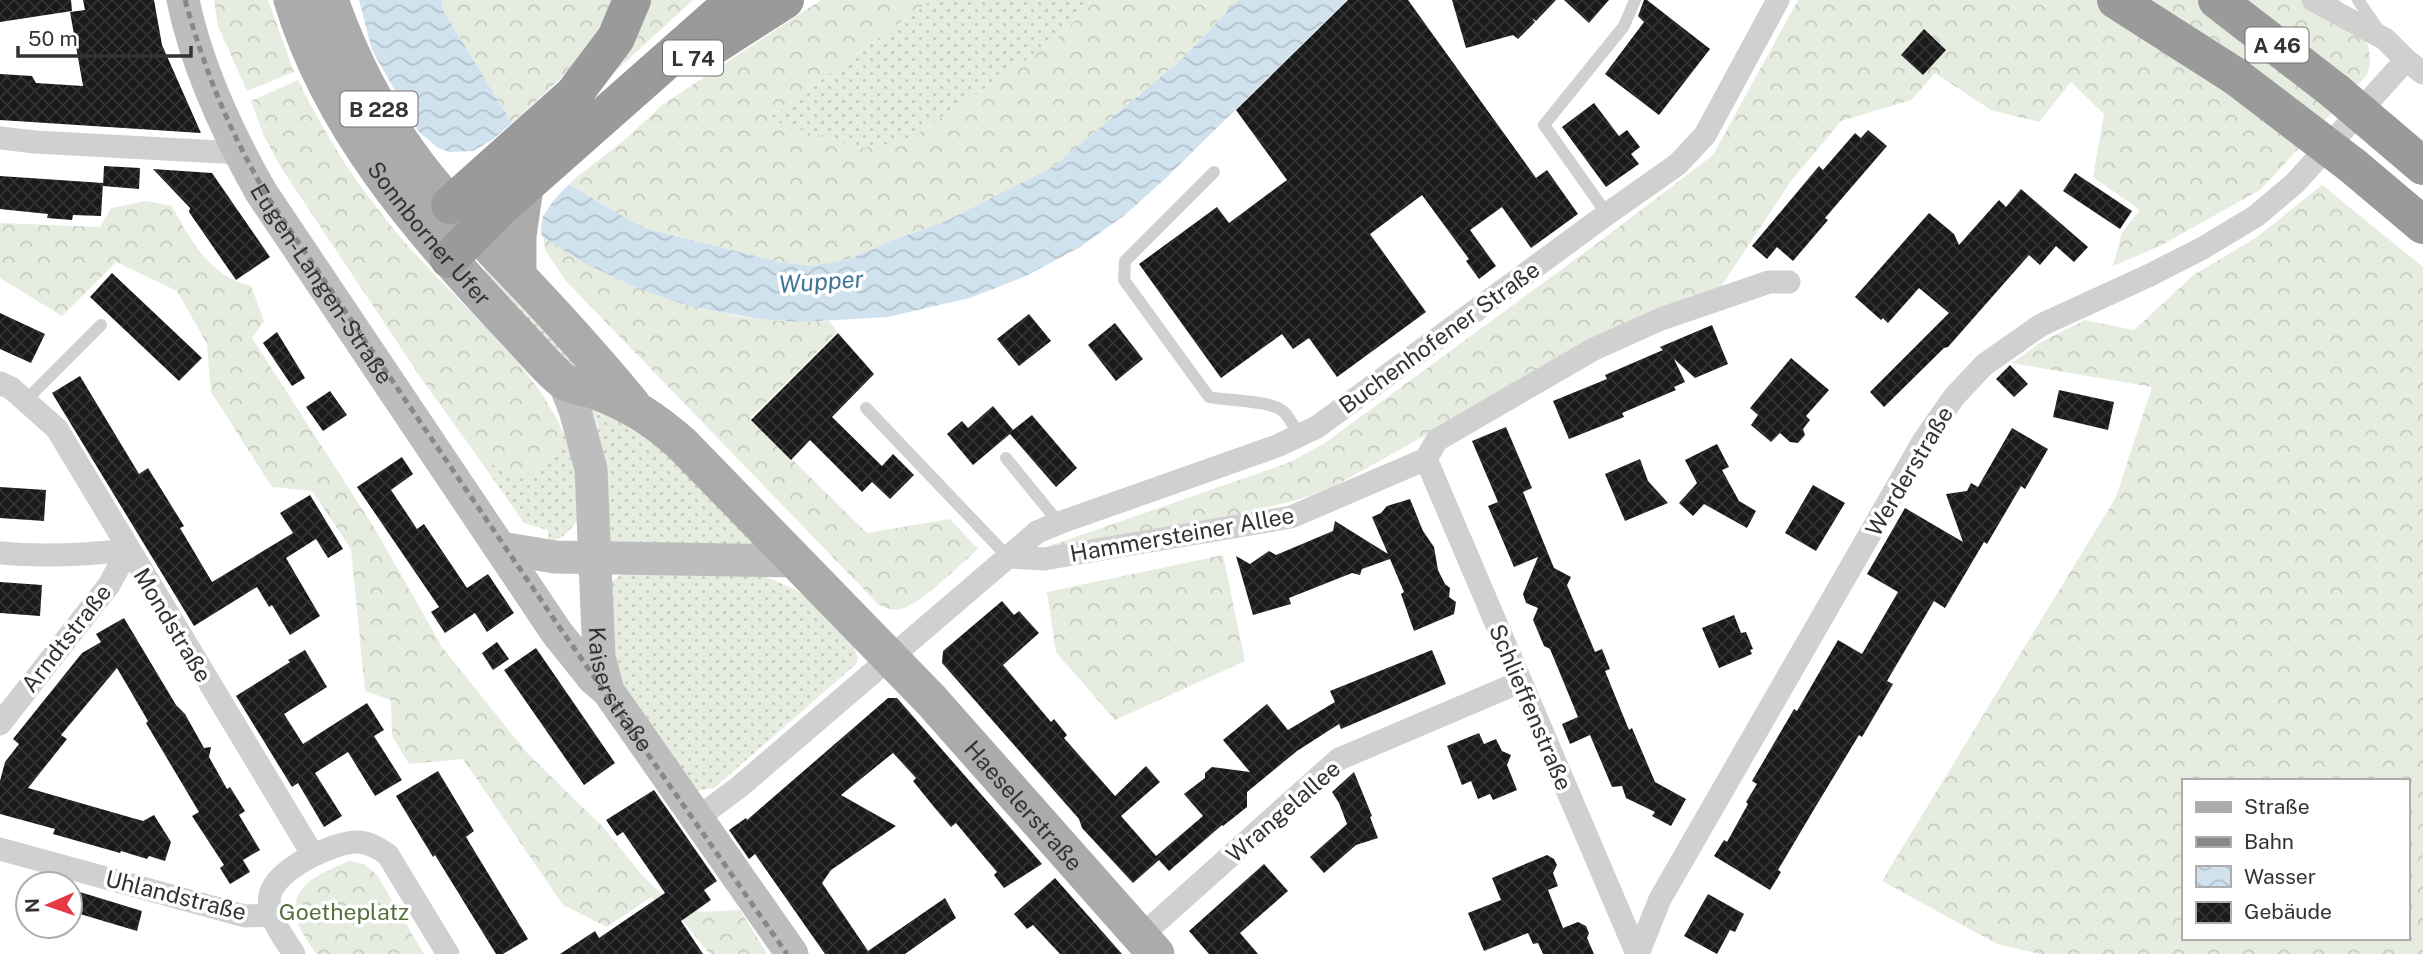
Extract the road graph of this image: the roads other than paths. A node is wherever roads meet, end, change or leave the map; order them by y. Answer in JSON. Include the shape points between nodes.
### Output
{"nodes":[{"id":1,"x":183,"y":0,"type":"edge"},
{"id":2,"x":292,"y":0,"type":"edge"},
{"id":3,"x":330,"y":0,"type":"edge"},
{"id":4,"x":632,"y":0,"type":"edge"},
{"id":5,"x":735,"y":0,"type":"edge"},
{"id":6,"x":785,"y":0,"type":"edge"},
{"id":7,"x":1635,"y":0,"type":"edge"},
{"id":8,"x":1778,"y":0,"type":"edge"},
{"id":9,"x":2116,"y":0,"type":"edge"},
{"id":10,"x":2217,"y":0,"type":"edge"},
{"id":11,"x":2245,"y":0,"type":"edge"},
{"id":12,"x":2313,"y":0,"type":"edge"},
{"id":13,"x":2358,"y":0,"type":"edge"},
{"id":14,"x":2385,"y":39,"type":"junction"},
{"id":15,"x":2415,"y":67,"type":"edge"},
{"id":16,"x":2336,"y":92,"type":"junction"},
{"id":17,"x":602,"y":118,"type":"junction"},
{"id":18,"x":0,"y":138,"type":"edge"},
{"id":19,"x":239,"y":153,"type":"junction"},
{"id":20,"x":2423,"y":166,"type":"edge"},
{"id":21,"x":1214,"y":172,"type":"dead end"},
{"id":22,"x":483,"y":205,"type":"junction"},
{"id":23,"x":1607,"y":214,"type":"junction"},
{"id":24,"x":2423,"y":225,"type":"edge"},
{"id":25,"x":462,"y":246,"type":"junction"},
{"id":26,"x":519,"y":276,"type":"junction"},
{"id":27,"x":1789,"y":282,"type":"dead end"},
{"id":28,"x":101,"y":325,"type":"dead end"},
{"id":29,"x":564,"y":382,"type":"junction"},
{"id":30,"x":0,"y":383,"type":"edge"},
{"id":31,"x":25,"y":401,"type":"junction"},
{"id":32,"x":632,"y":405,"type":"junction"},
{"id":33,"x":866,"y":408,"type":"dead end"},
{"id":34,"x":1300,"y":437,"type":"junction"},
{"id":35,"x":1006,"y":458,"type":"dead end"},
{"id":36,"x":1426,"y":459,"type":"junction"},
{"id":37,"x":1059,"y":523,"type":"junction"},
{"id":38,"x":501,"y":548,"type":"junction"},
{"id":39,"x":128,"y":550,"type":"junction"},
{"id":40,"x":0,"y":553,"type":"edge"},
{"id":41,"x":1008,"y":557,"type":"junction"},
{"id":42,"x":595,"y":558,"type":"junction"},
{"id":43,"x":796,"y":561,"type":"junction"},
{"id":44,"x":890,"y":657,"type":"junction"},
{"id":45,"x":1520,"y":682,"type":"junction"},
{"id":46,"x":608,"y":691,"type":"junction"},
{"id":47,"x":0,"y":724,"type":"edge"},
{"id":48,"x":696,"y":818,"type":"junction"},
{"id":49,"x":0,"y":849,"type":"edge"},
{"id":50,"x":313,"y":855,"type":"junction"},
{"id":51,"x":272,"y":915,"type":"junction"},
{"id":52,"x":1149,"y":945,"type":"edge"},
{"id":53,"x":294,"y":954,"type":"edge"},
{"id":54,"x":448,"y":954,"type":"edge"},
{"id":55,"x":792,"y":954,"type":"edge"},
{"id":56,"x":1637,"y":954,"type":"edge"}],
"edges":[{"from":1,"to":19,"type":"street","name":"Eugen-Langen-Straße","via":[[206,76]]},
{"from":2,"to":22,"type":"main road","name":"Sonnborner Ufer","number":"B 228","via":[[331,98],[380,172]]},
{"from":3,"to":22,"type":"main road","name":"Sonnborner Ufer","number":"B 228","via":[[355,62],[408,153]]},
{"from":4,"to":22,"type":"highway","via":[[616,38]]},
{"from":5,"to":17,"type":"highway"},
{"from":6,"to":17,"type":"highway","number":"L 74"},
{"from":7,"to":23,"type":"lane","via":[[1624,26],[1544,125]]},
{"from":8,"to":23,"type":"street","name":"Buchenhofener Straße","via":[[1705,135],[1678,164]]},
{"from":9,"to":24,"type":"highway","number":"A 46","bridge":true,"via":[[2235,76]]},
{"from":10,"to":16,"type":"highway","number":"A 46"},
{"from":11,"to":16,"type":"highway"},
{"from":12,"to":14,"type":"street"},
{"from":13,"to":14,"type":"lane"},
{"from":14,"to":15,"type":"street"},
{"from":15,"to":56,"type":"street","name":"Werderstraße","via":[[2256,216],[2150,275],[2041,325],[1984,365],[1954,397],[1924,440],[1660,899]]},
{"from":16,"to":20,"type":"highway","number":"A 46","bridge":true},
{"from":17,"to":22,"type":"highway"},
{"from":18,"to":19,"type":"street"},
{"from":19,"to":38,"type":"street","name":"Eugen-Langen-Straße"},
{"from":21,"to":34,"type":"lane","via":[[1125,261],[1124,280],[1209,397],[1278,407]]},
{"from":22,"to":25,"type":"highway"},
{"from":22,"to":25,"type":"main road","name":"Sonnborner Ufer","number":"B 228"},
{"from":22,"to":26,"type":"main road","via":[[518,236]]},
{"from":23,"to":34,"type":"street","name":"Buchenhofener Straße"},
{"from":25,"to":26,"type":"main road","name":"Sonnborner Ufer","number":"B 228"},
{"from":25,"to":29,"type":"main road","name":"Sonnborner Ufer","number":"B 228"},
{"from":26,"to":32,"type":"main road","name":"Sonnborner Ufer"},
{"from":27,"to":36,"type":"street","name":"Hammersteiner Allee","via":[[1769,282],[1661,319],[1594,349],[1437,440]]},
{"from":28,"to":31,"type":"lane"},
{"from":29,"to":32,"type":"main road","name":"Sonnborner Ufer"},
{"from":29,"to":42,"type":"street","name":"Kaiserstraße","number":"B 228","via":[[592,469]]},
{"from":30,"to":31,"type":"street","name":"Mondstraße"},
{"from":31,"to":39,"type":"street","name":"Mondstraße","via":[[57,429]]},
{"from":32,"to":43,"type":"main road","name":"Sonnborner Ufer","via":[[681,443]]},
{"from":33,"to":41,"type":"lane"},
{"from":34,"to":37,"type":"street","name":"Buchenhofener Straße"},
{"from":35,"to":37,"type":"lane"},
{"from":36,"to":41,"type":"street","name":"Hammersteiner Allee","via":[[1292,517],[1044,559]]},
{"from":36,"to":45,"type":"street","name":"Schlieffenstraße"},
{"from":37,"to":41,"type":"street","name":"Buchenhofener Straße","via":[[1037,532]]},
{"from":38,"to":42,"type":"street"},
{"from":38,"to":46,"type":"street","name":"Eugen-Langen-Straße","via":[[557,633]]},
{"from":39,"to":40,"type":"street","via":[[85,555]]},
{"from":39,"to":47,"type":"street","name":"Arndtstraße","via":[[109,585]]},
{"from":39,"to":50,"type":"street","name":"Mondstraße"},
{"from":41,"to":44,"type":"street"},
{"from":42,"to":43,"type":"street"},
{"from":42,"to":46,"type":"street","name":"Kaiserstraße","number":"B 228","via":[[599,657]]},
{"from":43,"to":44,"type":"main road","name":"Sonnborner Ufer"},
{"from":44,"to":48,"type":"street","via":[[738,788]]},
{"from":44,"to":52,"type":"main road","name":"Haeselerstraße"},
{"from":45,"to":52,"type":"street","name":"Wrangelallee","via":[[1339,759]]},
{"from":45,"to":56,"type":"street","name":"Schlieffenstraße"},
{"from":46,"to":48,"type":"street","name":"Kaiserstraße","number":"B 228"},
{"from":48,"to":55,"type":"street","name":"Kaiserstraße","number":"B 228"},
{"from":49,"to":51,"type":"street","name":"Uhlandstraße","via":[[244,916]]},
{"from":50,"to":51,"type":"street","via":[[277,883],[270,895]]},
{"from":50,"to":54,"type":"street","via":[[337,844],[376,846],[388,855]]},
{"from":51,"to":53,"type":"street"}]}
